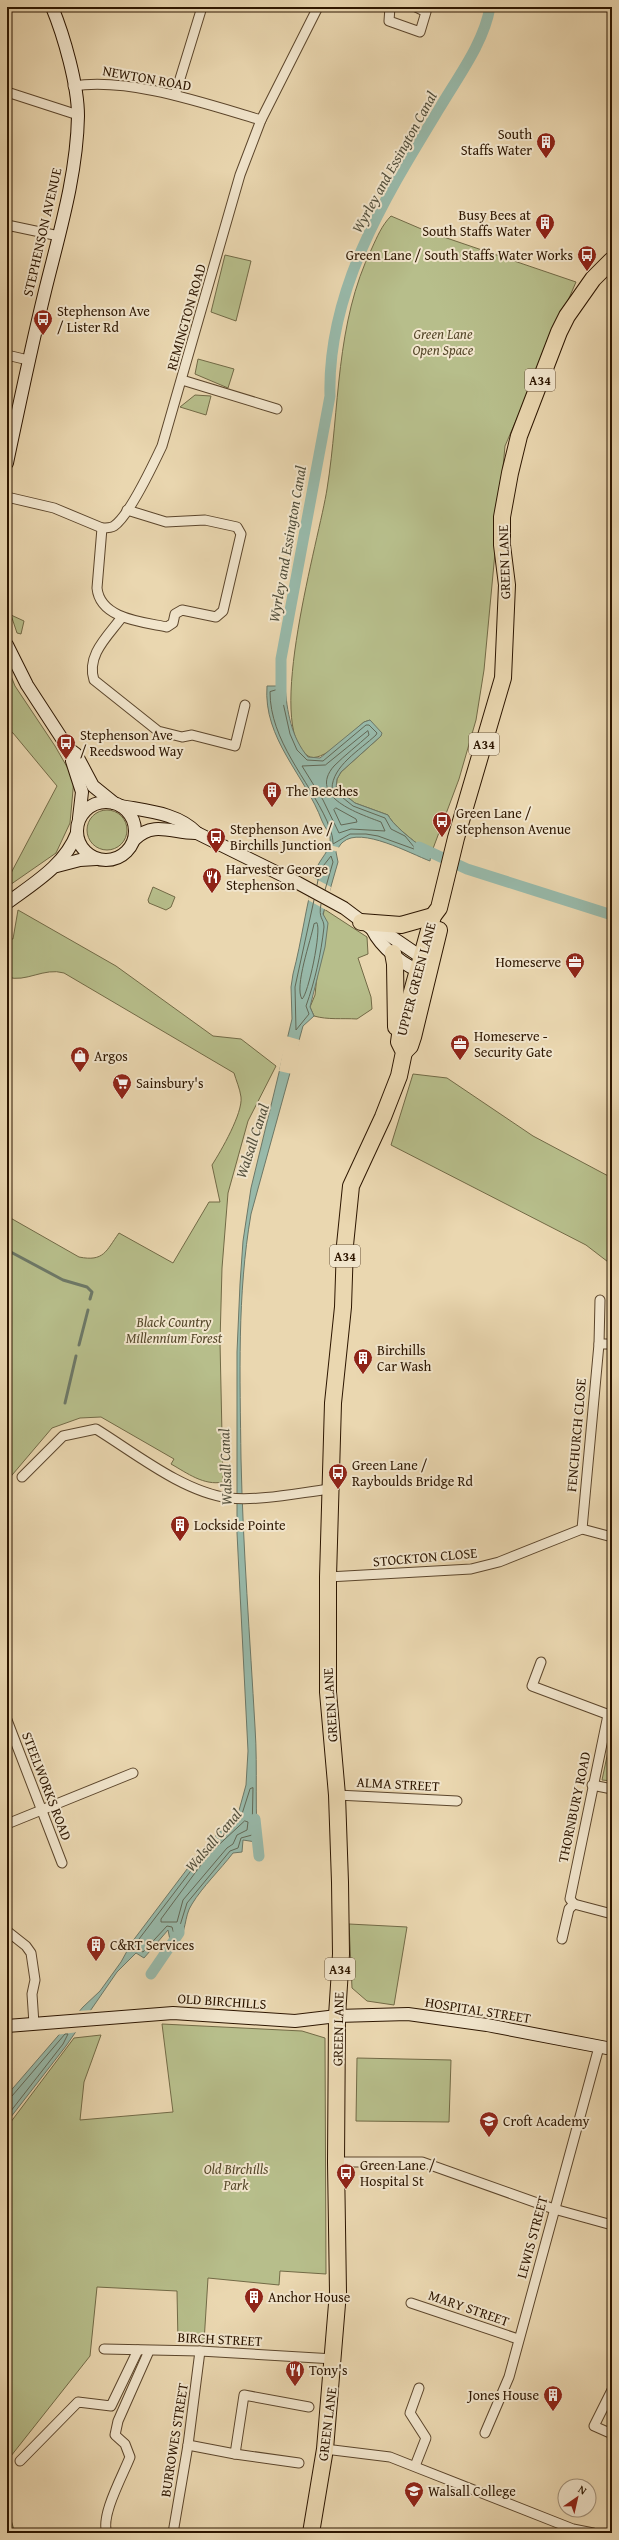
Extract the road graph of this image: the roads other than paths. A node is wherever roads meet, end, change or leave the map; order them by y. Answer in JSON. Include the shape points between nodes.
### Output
{"nodes":[{"id":1,"x":52,"y":7,"type":"edge"},
{"id":2,"x":202,"y":7,"type":"edge"},
{"id":3,"x":318,"y":7,"type":"edge"},
{"id":4,"x":390,"y":7,"type":"edge"},
{"id":5,"x":416,"y":7,"type":"edge"},
{"id":6,"x":73,"y":86,"type":"junction"},
{"id":7,"x":7,"y":92,"type":"edge"},
{"id":8,"x":175,"y":95,"type":"junction"},
{"id":9,"x":78,"y":115,"type":"junction"},
{"id":10,"x":260,"y":120,"type":"junction"},
{"id":11,"x":7,"y":225,"type":"edge"},
{"id":12,"x":58,"y":236,"type":"junction"},
{"id":13,"x":612,"y":260,"type":"edge"},
{"id":14,"x":7,"y":355,"type":"edge"},
{"id":15,"x":28,"y":360,"type":"junction"},
{"id":16,"x":182,"y":380,"type":"junction"},
{"id":17,"x":277,"y":409,"type":"dead end"},
{"id":18,"x":7,"y":463,"type":"edge"},
{"id":19,"x":7,"y":497,"type":"edge"},
{"id":20,"x":127,"y":510,"type":"junction"},
{"id":21,"x":102,"y":528,"type":"junction"},
{"id":22,"x":122,"y":617,"type":"junction"},
{"id":23,"x":7,"y":645,"type":"edge"},
{"id":24,"x":245,"y":705,"type":"dead end"},
{"id":25,"x":68,"y":748,"type":"junction"},
{"id":26,"x":118,"y":804,"type":"junction"},
{"id":27,"x":77,"y":829,"type":"junction"},
{"id":28,"x":197,"y":833,"type":"junction"},
{"id":29,"x":135,"y":839,"type":"junction"},
{"id":30,"x":96,"y":859,"type":"junction"},
{"id":31,"x":57,"y":866,"type":"junction"},
{"id":32,"x":445,"y":883,"type":"joint"},
{"id":33,"x":7,"y":903,"type":"edge"},
{"id":34,"x":436,"y":912,"type":"junction"},
{"id":35,"x":367,"y":925,"type":"junction"},
{"id":36,"x":393,"y":953,"type":"junction"},
{"id":37,"x":425,"y":966,"type":"junction"},
{"id":38,"x":400,"y":1035,"type":"junction"},
{"id":39,"x":404,"y":1052,"type":"junction"},
{"id":40,"x":600,"y":1300,"type":"dead end"},
{"id":41,"x":599,"y":1344,"type":"junction"},
{"id":42,"x":612,"y":1344,"type":"edge"},
{"id":43,"x":334,"y":1403,"type":"joint"},
{"id":44,"x":22,"y":1477,"type":"dead end"},
{"id":45,"x":330,"y":1489,"type":"junction"},
{"id":46,"x":582,"y":1529,"type":"junction"},
{"id":47,"x":612,"y":1537,"type":"edge"},
{"id":48,"x":328,"y":1577,"type":"junction"},
{"id":49,"x":541,"y":1662,"type":"dead end"},
{"id":50,"x":610,"y":1715,"type":"edge"},
{"id":51,"x":7,"y":1720,"type":"edge"},
{"id":52,"x":133,"y":1773,"type":"dead end"},
{"id":53,"x":592,"y":1785,"type":"junction"},
{"id":54,"x":612,"y":1789,"type":"edge"},
{"id":55,"x":337,"y":1795,"type":"junction"},
{"id":56,"x":457,"y":1801,"type":"dead end"},
{"id":57,"x":41,"y":1810,"type":"junction"},
{"id":58,"x":7,"y":1824,"type":"edge"},
{"id":59,"x":62,"y":1863,"type":"dead end"},
{"id":60,"x":574,"y":1904,"type":"junction"},
{"id":61,"x":612,"y":1914,"type":"edge"},
{"id":62,"x":7,"y":1931,"type":"edge"},
{"id":63,"x":562,"y":1939,"type":"dead end"},
{"id":64,"x":337,"y":2016,"type":"junction"},
{"id":65,"x":34,"y":2024,"type":"junction"},
{"id":66,"x":7,"y":2026,"type":"edge"},
{"id":67,"x":599,"y":2047,"type":"junction"},
{"id":68,"x":612,"y":2049,"type":"edge"},
{"id":69,"x":336,"y":2162,"type":"junction"},
{"id":70,"x":554,"y":2209,"type":"junction"},
{"id":71,"x":612,"y":2225,"type":"edge"},
{"id":72,"x":411,"y":2303,"type":"dead end"},
{"id":73,"x":518,"y":2339,"type":"junction"},
{"id":74,"x":104,"y":2349,"type":"dead end"},
{"id":75,"x":138,"y":2350,"type":"junction"},
{"id":76,"x":200,"y":2350,"type":"junction"},
{"id":77,"x":150,"y":2351,"type":"junction"},
{"id":78,"x":334,"y":2359,"type":"junction"},
{"id":79,"x":419,"y":2388,"type":"dead end"},
{"id":80,"x":612,"y":2390,"type":"edge"},
{"id":81,"x":309,"y":2406,"type":"dead end"},
{"id":82,"x":485,"y":2433,"type":"dead end"},
{"id":83,"x":612,"y":2434,"type":"edge"},
{"id":84,"x":188,"y":2446,"type":"junction"},
{"id":85,"x":325,"y":2449,"type":"junction"},
{"id":86,"x":235,"y":2454,"type":"junction"},
{"id":87,"x":20,"y":2461,"type":"dead end"},
{"id":88,"x":299,"y":2463,"type":"dead end"},
{"id":89,"x":415,"y":2466,"type":"junction"},
{"id":90,"x":107,"y":2533,"type":"edge"},
{"id":91,"x":173,"y":2533,"type":"edge"},
{"id":92,"x":311,"y":2533,"type":"edge"},
{"id":93,"x":593,"y":2533,"type":"edge"}],
"edges":[{"from":1,"to":6,"type":"street","name":"STEPHENSON AVENUE","via":[[60,26]]},
{"from":2,"to":8,"type":"street"},
{"from":3,"to":10,"type":"street","name":"REMINGTON ROAD"},
{"from":4,"to":5,"type":"street","via":[[389,21],[420,32],[426,12]]},
{"from":6,"to":8,"type":"street","name":"NEWTON ROAD","via":[[93,83]]},
{"from":6,"to":9,"type":"street","name":"STEPHENSON AVENUE"},
{"from":7,"to":9,"type":"street"},
{"from":8,"to":10,"type":"street","name":"NEWTON ROAD"},
{"from":9,"to":12,"type":"street","name":"STEPHENSON AVENUE","via":[[72,172]]},
{"from":10,"to":16,"type":"street","name":"REMINGTON ROAD","via":[[240,175]]},
{"from":11,"to":12,"type":"street"},
{"from":12,"to":15,"type":"street","name":"STEPHENSON AVENUE"},
{"from":13,"to":32,"type":"highway","name":"GREEN LANE","number":"A34","via":[[593,279],[567,316],[536,388],[517,443],[502,517],[502,545],[507,585],[503,678]]},
{"from":14,"to":15,"type":"street"},
{"from":15,"to":18,"type":"street","name":"STEPHENSON AVENUE"},
{"from":16,"to":17,"type":"street"},
{"from":16,"to":20,"type":"street","name":"REMINGTON ROAD","via":[[162,446]]},
{"from":19,"to":21,"type":"street","via":[[54,508]]},
{"from":20,"to":21,"type":"street","name":"REMINGTON ROAD","via":[[115,525]]},
{"from":20,"to":22,"type":"street","via":[[166,522],[213,521],[238,527],[241,534],[222,612],[216,617],[182,610],[175,614],[173,623],[167,627]]},
{"from":21,"to":22,"type":"street","via":[[98,595],[103,603]]},
{"from":22,"to":24,"type":"street","via":[[95,652],[91,671],[94,680],[158,731],[182,737],[192,735],[235,746]]},
{"from":23,"to":25,"type":"street","via":[[27,685]]},
{"from":25,"to":26,"type":"street","via":[[76,754],[93,786]]},
{"from":25,"to":27,"type":"street","via":[[82,792]]},
{"from":26,"to":27,"type":"street","via":[[100,803],[87,809]]},
{"from":26,"to":28,"type":"street","via":[[178,819]]},
{"from":26,"to":29,"type":"street","via":[[134,820]]},
{"from":27,"to":30,"type":"street","via":[[81,846]]},
{"from":27,"to":31,"type":"street","via":[[71,848]]},
{"from":28,"to":29,"type":"street","via":[[155,828],[142,832]]},
{"from":28,"to":35,"type":"street","via":[[298,883]]},
{"from":29,"to":30,"type":"street","via":[[131,848],[120,857]]},
{"from":30,"to":31,"type":"street"},
{"from":31,"to":33,"type":"street"},
{"from":32,"to":34,"type":"highway","name":"UPPER GREEN LANE","number":"A34"},
{"from":34,"to":35,"type":"highway","via":[[401,925]]},
{"from":34,"to":37,"type":"highway","name":"UPPER GREEN LANE","number":"A34"},
{"from":35,"to":36,"type":"street","via":[[377,940]]},
{"from":35,"to":37,"type":"street","via":[[383,931]]},
{"from":36,"to":37,"type":"street"},
{"from":36,"to":38,"type":"highway","via":[[396,1028]]},
{"from":37,"to":38,"type":"highway","name":"UPPER GREEN LANE","number":"A34"},
{"from":37,"to":39,"type":"highway","name":"UPPER GREEN LANE","number":"A34","via":[[410,1046]]},
{"from":38,"to":39,"type":"highway","name":"UPPER GREEN LANE","number":"A34","via":[[399,1042]]},
{"from":39,"to":43,"type":"highway","name":"UPPER GREEN LANE","number":"A34","via":[[399,1076],[383,1117],[351,1186]]},
{"from":40,"to":41,"type":"street","name":"FENCHURCH CLOSE"},
{"from":41,"to":42,"type":"street"},
{"from":41,"to":46,"type":"street","name":"FENCHURCH CLOSE"},
{"from":43,"to":45,"type":"highway","name":"GREEN LANE","number":"A34"},
{"from":44,"to":45,"type":"street","via":[[63,1436],[96,1429],[192,1486],[212,1494],[229,1498],[250,1498]]},
{"from":45,"to":48,"type":"highway","name":"GREEN LANE","number":"A34"},
{"from":46,"to":47,"type":"street"},
{"from":46,"to":48,"type":"street","name":"STOCKTON CLOSE","via":[[500,1562],[471,1569]]},
{"from":48,"to":55,"type":"highway","name":"GREEN LANE","number":"A34","via":[[328,1692]]},
{"from":49,"to":50,"type":"street","name":"THORNBURY ROAD","via":[[532,1686]]},
{"from":50,"to":53,"type":"street","name":"THORNBURY ROAD"},
{"from":51,"to":57,"type":"street","name":"STEELWORKS ROAD"},
{"from":52,"to":57,"type":"street"},
{"from":53,"to":54,"type":"street"},
{"from":53,"to":60,"type":"street","name":"THORNBURY ROAD","via":[[570,1899]]},
{"from":55,"to":56,"type":"street","name":"ALMA STREET"},
{"from":55,"to":64,"type":"highway","name":"GREEN LANE","number":"A34","via":[[341,1954]]},
{"from":57,"to":58,"type":"street"},
{"from":57,"to":59,"type":"street","name":"STEELWORKS ROAD"},
{"from":60,"to":61,"type":"street"},
{"from":60,"to":63,"type":"street","name":"THORNBURY ROAD","via":[[569,1909]]},
{"from":62,"to":65,"type":"street","via":[[26,1946],[31,1954],[35,1980],[32,1994]]},
{"from":64,"to":65,"type":"street","name":"OLD BIRCHILLS","via":[[295,2021],[173,2013]]},
{"from":64,"to":67,"type":"street","name":"HOSPITAL STREET","via":[[408,2014],[487,2025]]},
{"from":64,"to":69,"type":"highway","name":"GREEN LANE","number":"A34"},
{"from":65,"to":66,"type":"street"},
{"from":67,"to":68,"type":"street","name":"HOSPITAL STREET"},
{"from":67,"to":70,"type":"street","name":"LEWIS STREET"},
{"from":69,"to":70,"type":"street","via":[[422,2162]]},
{"from":69,"to":78,"type":"highway","name":"GREEN LANE","number":"A34","via":[[338,2292]]},
{"from":70,"to":71,"type":"street"},
{"from":70,"to":73,"type":"street","name":"LEWIS STREET"},
{"from":72,"to":73,"type":"street","name":"MARY STREET"},
{"from":73,"to":82,"type":"street","name":"LEWIS STREET","via":[[509,2377]]},
{"from":74,"to":75,"type":"street","name":"BIRCH STREET"},
{"from":75,"to":77,"type":"street","name":"BIRCH STREET"},
{"from":75,"to":87,"type":"street","via":[[111,2406],[78,2402]]},
{"from":76,"to":77,"type":"street","name":"BIRCH STREET"},
{"from":76,"to":78,"type":"street","name":"BIRCH STREET"},
{"from":76,"to":84,"type":"street","name":"BURROWES STREET"},
{"from":77,"to":90,"type":"street","via":[[118,2421],[115,2435],[125,2444],[130,2458],[108,2511],[104,2527]]},
{"from":78,"to":85,"type":"highway","name":"GREEN LANE","number":"A34"},
{"from":79,"to":89,"type":"street","via":[[410,2413],[426,2438]]},
{"from":80,"to":83,"type":"street","via":[[594,2426]]},
{"from":81,"to":86,"type":"street","via":[[244,2395]]},
{"from":84,"to":86,"type":"street"},
{"from":84,"to":91,"type":"street","name":"BURROWES STREET"},
{"from":85,"to":89,"type":"street","via":[[390,2457]]},
{"from":85,"to":92,"type":"highway","name":"GREEN LANE","number":"A34"},
{"from":86,"to":88,"type":"street"},
{"from":89,"to":93,"type":"street","via":[[573,2529]]}]}
